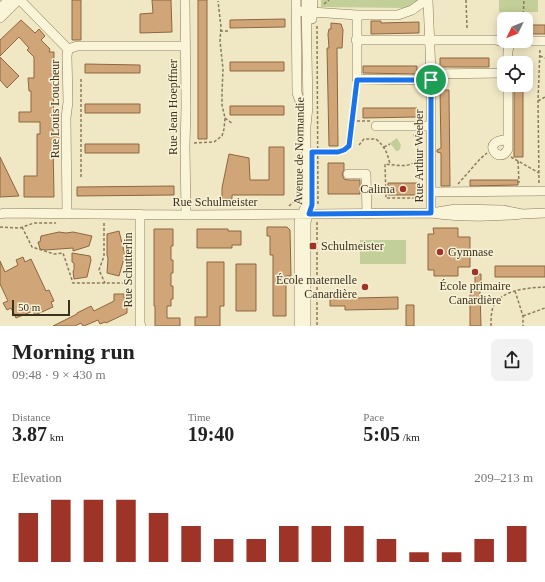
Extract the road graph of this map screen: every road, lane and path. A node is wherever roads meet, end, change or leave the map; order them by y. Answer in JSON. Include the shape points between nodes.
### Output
{"nodes":[{"id":1,"x":9,"y":0,"type":"edge"},
{"id":2,"x":19,"y":0,"type":"edge"},
{"id":3,"x":185,"y":0,"type":"edge"},
{"id":4,"x":296,"y":0,"type":"edge"},
{"id":5,"x":306,"y":0,"type":"edge"},
{"id":6,"x":313,"y":0,"type":"edge"},
{"id":7,"x":427,"y":0,"type":"edge"},
{"id":8,"x":466,"y":0,"type":"edge"},
{"id":9,"x":524,"y":0,"type":"edge"},
{"id":10,"x":218,"y":1,"type":"dead end"},
{"id":11,"x":0,"y":8,"type":"edge"},
{"id":12,"x":297,"y":11,"type":"junction"},
{"id":13,"x":309,"y":12,"type":"junction"},
{"id":14,"x":523,"y":12,"type":"edge"},
{"id":15,"x":357,"y":15,"type":"junction"},
{"id":16,"x":0,"y":18,"type":"edge"},
{"id":17,"x":317,"y":23,"type":"dead end"},
{"id":18,"x":467,"y":28,"type":"dead end"},
{"id":19,"x":220,"y":31,"type":"junction"},
{"id":20,"x":228,"y":31,"type":"dead end"},
{"id":21,"x":356,"y":40,"type":"junction"},
{"id":22,"x":430,"y":40,"type":"junction"},
{"id":23,"x":497,"y":40,"type":"edge"},
{"id":24,"x":543,"y":41,"type":"edge"},
{"id":25,"x":185,"y":46,"type":"junction"},
{"id":26,"x":68,"y":49,"type":"junction"},
{"id":27,"x":540,"y":56,"type":"junction"},
{"id":28,"x":545,"y":58,"type":"edge"},
{"id":29,"x":497,"y":73,"type":"edge"},
{"id":30,"x":223,"y":74,"type":"junction"},
{"id":31,"x":226,"y":74,"type":"dead end"},
{"id":32,"x":431,"y":77,"type":"junction"},
{"id":33,"x":81,"y":79,"type":"dead end"},
{"id":34,"x":357,"y":80,"type":"junction"},
{"id":35,"x":508,"y":92,"type":"edge"},
{"id":36,"x":545,"y":97,"type":"edge"},
{"id":37,"x":538,"y":101,"type":"junction"},
{"id":38,"x":307,"y":115,"type":"junction"},
{"id":39,"x":225,"y":118,"type":"junction"},
{"id":40,"x":233,"y":124,"type":"dead end"},
{"id":41,"x":376,"y":126,"type":"dead end"},
{"id":42,"x":414,"y":126,"type":"junction"},
{"id":43,"x":431,"y":126,"type":"junction"},
{"id":44,"x":508,"y":140,"type":"junction"},
{"id":45,"x":390,"y":144,"type":"dead end"},
{"id":46,"x":359,"y":145,"type":"dead end"},
{"id":47,"x":185,"y":147,"type":"junction"},
{"id":48,"x":384,"y":147,"type":"junction"},
{"id":49,"x":493,"y":150,"type":"junction"},
{"id":50,"x":315,"y":152,"type":"junction"},
{"id":51,"x":506,"y":154,"type":"junction"},
{"id":52,"x":518,"y":161,"type":"junction"},
{"id":53,"x":415,"y":163,"type":"junction"},
{"id":54,"x":390,"y":164,"type":"junction"},
{"id":55,"x":424,"y":170,"type":"dead end"},
{"id":56,"x":539,"y":173,"type":"junction"},
{"id":57,"x":348,"y":174,"type":"dead end"},
{"id":58,"x":81,"y":179,"type":"dead end"},
{"id":59,"x":542,"y":191,"type":"edge"},
{"id":60,"x":452,"y":192,"type":"junction"},
{"id":61,"x":520,"y":192,"type":"junction"},
{"id":62,"x":427,"y":195,"type":"junction"},
{"id":63,"x":301,"y":196,"type":"dead end"},
{"id":64,"x":288,"y":207,"type":"dead end"},
{"id":65,"x":318,"y":209,"type":"dead end"},
{"id":66,"x":431,"y":213,"type":"junction"},
{"id":67,"x":545,"y":213,"type":"edge"},
{"id":68,"x":0,"y":214,"type":"edge"},
{"id":69,"x":67,"y":214,"type":"junction"},
{"id":70,"x":140,"y":214,"type":"junction"},
{"id":71,"x":305,"y":214,"type":"junction"},
{"id":72,"x":367,"y":214,"type":"junction"},
{"id":73,"x":186,"y":215,"type":"junction"},
{"id":74,"x":317,"y":219,"type":"dead end"},
{"id":75,"x":104,"y":223,"type":"dead end"},
{"id":76,"x":22,"y":227,"type":"dead end"},
{"id":77,"x":105,"y":283,"type":"junction"},
{"id":78,"x":140,"y":283,"type":"junction"},
{"id":79,"x":545,"y":286,"type":"edge"},
{"id":80,"x":515,"y":291,"type":"junction"},
{"id":81,"x":545,"y":308,"type":"edge"},
{"id":82,"x":523,"y":316,"type":"junction"},
{"id":83,"x":138,"y":325,"type":"edge"},
{"id":84,"x":299,"y":326,"type":"edge"},
{"id":85,"x":306,"y":326,"type":"edge"},
{"id":86,"x":317,"y":326,"type":"edge"},
{"id":87,"x":491,"y":326,"type":"edge"},
{"id":88,"x":523,"y":326,"type":"edge"}],
"edges":[{"from":1,"to":11,"type":"street"},
{"from":2,"to":16,"type":"street"},
{"from":2,"to":26,"type":"street","name":"Rue Louis Loucheur"},
{"from":3,"to":25,"type":"street","name":"Rue Jean Hoepffner"},
{"from":4,"to":12,"type":"street","name":"Avenue de Normandie"},
{"from":5,"to":13,"type":"street","name":"Avenue de Normandie"},
{"from":6,"to":13,"type":"street","name":"Avenue de Normandie"},
{"from":7,"to":15,"type":"street","via":[[398,15]]},
{"from":7,"to":22,"type":"street","name":"Rue Arthur Weeber"},
{"from":8,"to":18,"type":"path"},
{"from":9,"to":14,"type":"path"},
{"from":10,"to":19,"type":"path"},
{"from":12,"to":13,"type":"street"},
{"from":12,"to":38,"type":"street","name":"Avenue de Normandie","via":[[297,93]]},
{"from":13,"to":15,"type":"street"},
{"from":13,"to":38,"type":"street","name":"Avenue de Normandie"},
{"from":13,"to":50,"type":"street","name":"Avenue de Normandie"},
{"from":15,"to":21,"type":"street"},
{"from":17,"to":50,"type":"path","name":"Avenue de Normandie"},
{"from":19,"to":20,"type":"path"},
{"from":19,"to":30,"type":"path"},
{"from":21,"to":22,"type":"street"},
{"from":21,"to":34,"type":"street"},
{"from":22,"to":23,"type":"street"},
{"from":22,"to":32,"type":"street","name":"Rue Arthur Weeber"},
{"from":24,"to":27,"type":"path"},
{"from":25,"to":26,"type":"street","via":[[77,46]]},
{"from":25,"to":47,"type":"street","name":"Rue Jean Hoepffner"},
{"from":26,"to":69,"type":"street","name":"Rue Louis Loucheur"},
{"from":27,"to":28,"type":"path"},
{"from":27,"to":37,"type":"path"},
{"from":29,"to":32,"type":"street"},
{"from":30,"to":31,"type":"path"},
{"from":30,"to":39,"type":"path","via":[[222,106]]},
{"from":32,"to":34,"type":"street"},
{"from":32,"to":43,"type":"street","name":"Rue Arthur Weeber"},
{"from":33,"to":58,"type":"path"},
{"from":34,"to":50,"type":"path","via":[[349,146],[338,152]]},
{"from":35,"to":44,"type":"street"},
{"from":36,"to":37,"type":"path"},
{"from":37,"to":56,"type":"path"},
{"from":38,"to":71,"type":"street","name":"Avenue de Normandie"},
{"from":39,"to":40,"type":"path"},
{"from":39,"to":47,"type":"path","via":[[222,136],[214,142],[192,143],[192,147]]},
{"from":41,"to":42,"type":"street"},
{"from":42,"to":43,"type":"street"},
{"from":42,"to":53,"type":"path","via":[[414,138],[418,147],[418,158]]},
{"from":43,"to":62,"type":"street","name":"Rue Arthur Weeber"},
{"from":44,"to":49,"type":"street","via":[[496,141]]},
{"from":44,"to":51,"type":"street"},
{"from":45,"to":48,"type":"path"},
{"from":46,"to":48,"type":"path","via":[[364,139],[376,139]]},
{"from":47,"to":73,"type":"street","name":"Rue Jean Hoepffner"},
{"from":48,"to":54,"type":"path"},
{"from":49,"to":51,"type":"street","via":[[499,155]]},
{"from":49,"to":60,"type":"path","via":[[480,159]]},
{"from":50,"to":65,"type":"path","name":"Avenue de Normandie"},
{"from":50,"to":71,"type":"street","name":"Avenue de Normandie","via":[[312,205]]},
{"from":51,"to":52,"type":"path"},
{"from":52,"to":56,"type":"path"},
{"from":52,"to":61,"type":"path"},
{"from":53,"to":54,"type":"path","via":[[406,166]]},
{"from":53,"to":55,"type":"path"},
{"from":54,"to":62,"type":"path","via":[[385,164],[386,198]]},
{"from":56,"to":59,"type":"path"},
{"from":57,"to":72,"type":"street","via":[[366,174]]},
{"from":59,"to":61,"type":"street"},
{"from":60,"to":61,"type":"street"},
{"from":60,"to":62,"type":"street"},
{"from":62,"to":66,"type":"street","name":"Rue Arthur Weeber"},
{"from":63,"to":64,"type":"path"},
{"from":66,"to":67,"type":"street","name":"Rue Schulmeister","via":[[505,216]]},
{"from":66,"to":72,"type":"street","name":"Rue Schulmeister"},
{"from":68,"to":69,"type":"street","name":"Rue Schulmeister"},
{"from":69,"to":70,"type":"street","name":"Rue Schulmeister"},
{"from":70,"to":73,"type":"street","name":"Rue Schulmeister"},
{"from":70,"to":78,"type":"street","name":"Rue Schutterlin"},
{"from":71,"to":72,"type":"street","name":"Rue Schulmeister"},
{"from":71,"to":73,"type":"street","name":"Rue Schulmeister"},
{"from":71,"to":84,"type":"street","name":"Avenue de Normandie","via":[[299,222]]},
{"from":71,"to":85,"type":"street","name":"Avenue de Normandie"},
{"from":74,"to":86,"type":"path"},
{"from":75,"to":77,"type":"path","via":[[104,256],[99,270]]},
{"from":76,"to":77,"type":"path","via":[[32,247],[54,254],[63,253],[73,283]]},
{"from":77,"to":78,"type":"path"},
{"from":78,"to":83,"type":"street","name":"Rue Schutterlin"},
{"from":79,"to":80,"type":"path"},
{"from":80,"to":82,"type":"path"},
{"from":80,"to":87,"type":"path","via":[[496,303],[491,313]]},
{"from":81,"to":82,"type":"path"},
{"from":82,"to":88,"type":"path"}]}
